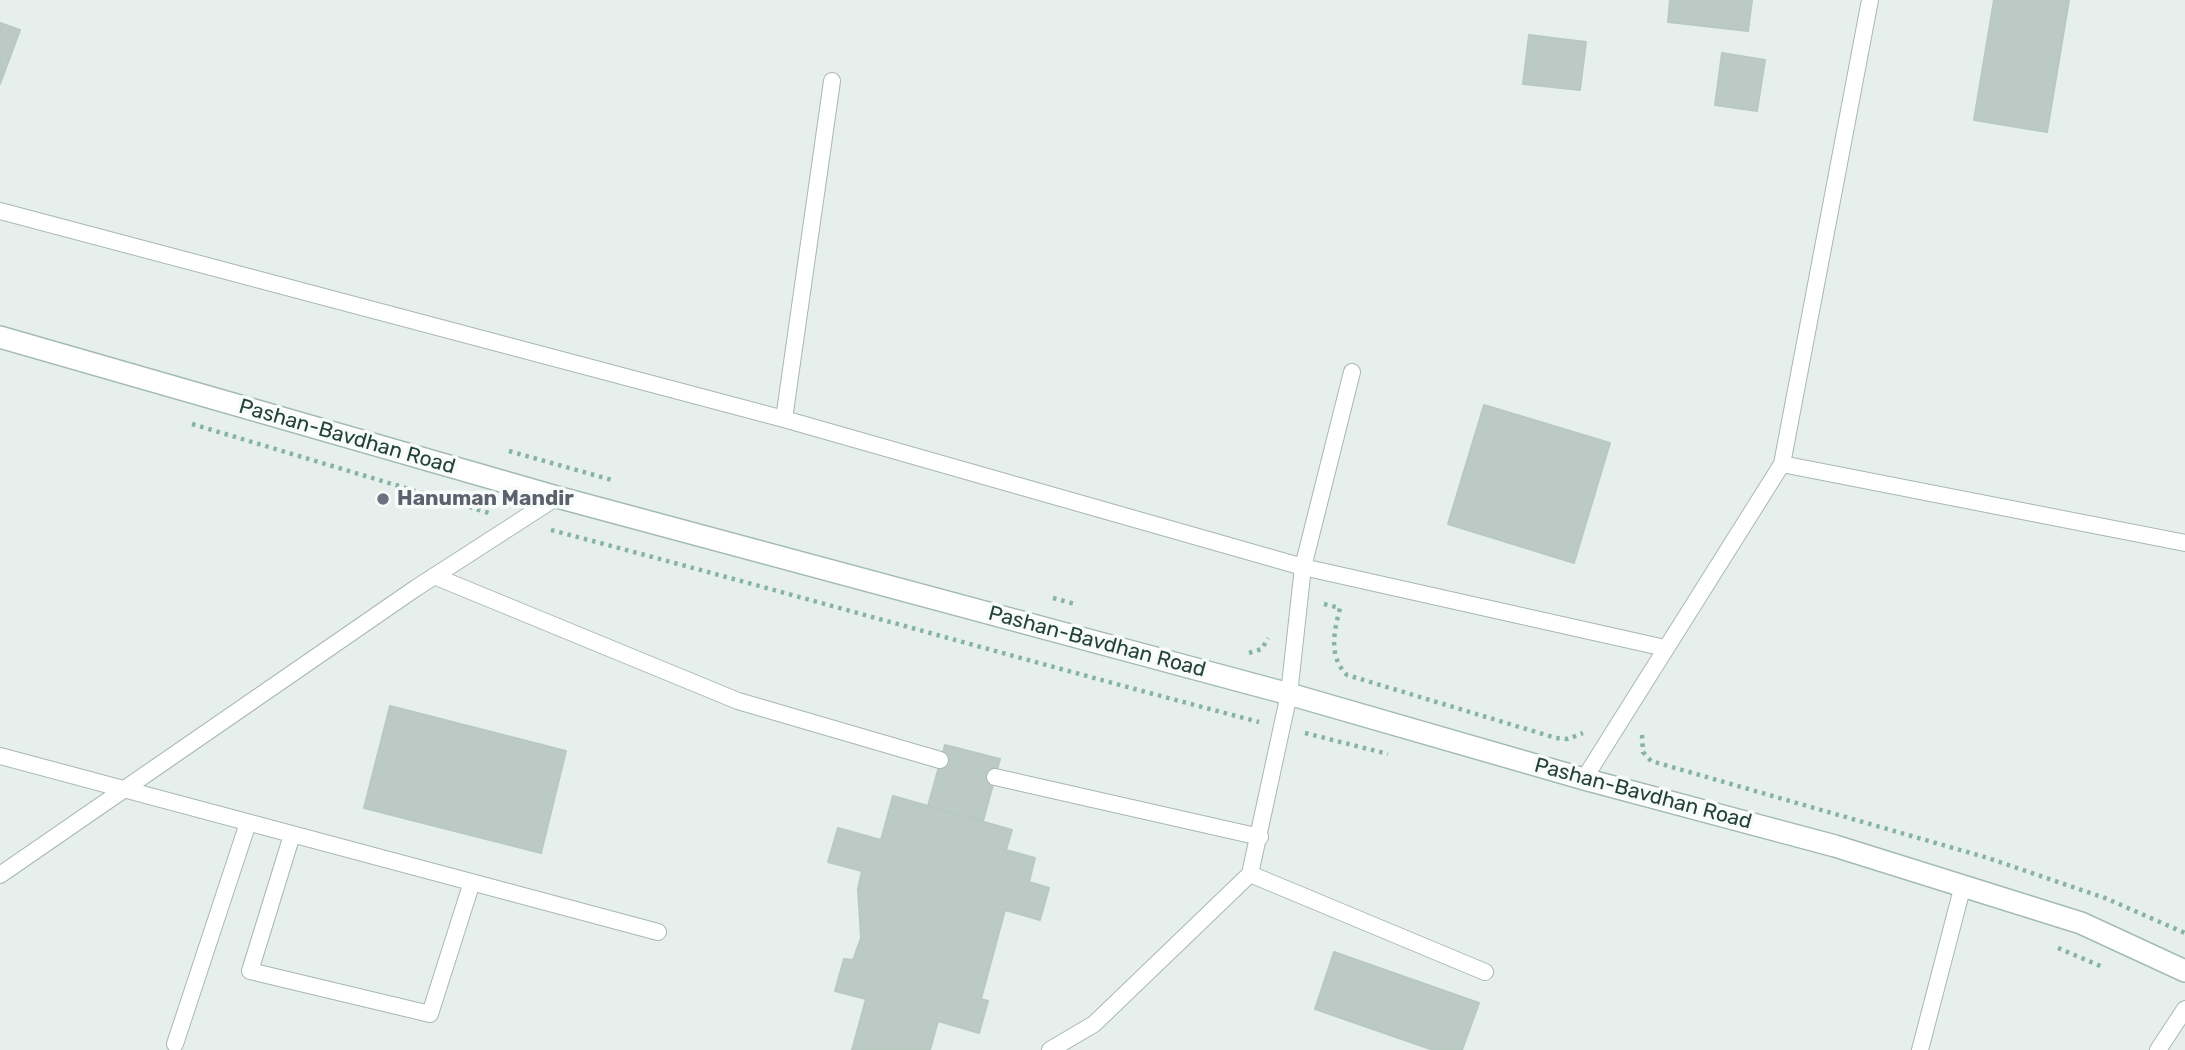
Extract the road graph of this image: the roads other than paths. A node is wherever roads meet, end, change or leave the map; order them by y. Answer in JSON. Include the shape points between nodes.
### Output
{"nodes":[{"id":1,"x":1870,"y":0,"type":"edge"},
{"id":2,"x":832,"y":80,"type":"dead end"},
{"id":3,"x":0,"y":211,"type":"edge"},
{"id":4,"x":0,"y":337,"type":"edge"},
{"id":5,"x":1352,"y":372,"type":"dead end"},
{"id":6,"x":784,"y":419,"type":"junction"},
{"id":7,"x":1782,"y":464,"type":"junction"},
{"id":8,"x":557,"y":497,"type":"junction"},
{"id":9,"x":2185,"y":544,"type":"edge"},
{"id":10,"x":1303,"y":567,"type":"junction"},
{"id":11,"x":434,"y":576,"type":"junction"},
{"id":12,"x":1665,"y":648,"type":"junction"},
{"id":13,"x":1289,"y":694,"type":"junction"},
{"id":14,"x":0,"y":756,"type":"edge"},
{"id":15,"x":940,"y":760,"type":"dead end"},
{"id":16,"x":995,"y":777,"type":"dead end"},
{"id":17,"x":1584,"y":779,"type":"junction"},
{"id":18,"x":123,"y":790,"type":"junction"},
{"id":19,"x":248,"y":823,"type":"junction"},
{"id":20,"x":292,"y":835,"type":"junction"},
{"id":21,"x":1260,"y":837,"type":"junction"},
{"id":22,"x":0,"y":874,"type":"edge"},
{"id":23,"x":1250,"y":874,"type":"junction"},
{"id":24,"x":472,"y":882,"type":"junction"},
{"id":25,"x":1963,"y":885,"type":"junction"},
{"id":26,"x":659,"y":932,"type":"dead end"},
{"id":27,"x":2185,"y":971,"type":"edge"},
{"id":28,"x":1485,"y":972,"type":"dead end"},
{"id":29,"x":2185,"y":1009,"type":"edge"},
{"id":30,"x":175,"y":1044,"type":"dead end"},
{"id":31,"x":1050,"y":1050,"type":"edge"},
{"id":32,"x":1920,"y":1050,"type":"edge"},
{"id":33,"x":2158,"y":1050,"type":"edge"}],
"edges":[{"from":1,"to":7,"type":"lane"},
{"from":2,"to":6,"type":"lane"},
{"from":3,"to":6,"type":"lane"},
{"from":4,"to":8,"type":"main road","name":"Pashan-Bavdhan Road"},
{"from":5,"to":10,"type":"lane"},
{"from":6,"to":10,"type":"lane"},
{"from":7,"to":9,"type":"lane"},
{"from":7,"to":12,"type":"lane"},
{"from":8,"to":11,"type":"lane"},
{"from":8,"to":13,"type":"main road","name":"Pashan-Bavdhan Road"},
{"from":10,"to":12,"type":"lane"},
{"from":10,"to":13,"type":"lane"},
{"from":11,"to":15,"type":"lane","via":[[737,701]]},
{"from":11,"to":18,"type":"lane"},
{"from":12,"to":17,"type":"lane"},
{"from":13,"to":17,"type":"main road","name":"Pashan-Bavdhan Road"},
{"from":13,"to":21,"type":"lane"},
{"from":14,"to":18,"type":"lane"},
{"from":16,"to":21,"type":"lane"},
{"from":17,"to":25,"type":"main road","name":"Pashan-Bavdhan Road"},
{"from":18,"to":19,"type":"lane"},
{"from":18,"to":22,"type":"lane"},
{"from":19,"to":20,"type":"lane"},
{"from":19,"to":30,"type":"lane"},
{"from":20,"to":24,"type":"lane"},
{"from":20,"to":24,"type":"lane","via":[[250,971],[430,1014]]},
{"from":21,"to":23,"type":"lane"},
{"from":23,"to":28,"type":"lane"},
{"from":23,"to":31,"type":"lane","via":[[1094,1024]]},
{"from":24,"to":26,"type":"lane"},
{"from":25,"to":27,"type":"main road","name":"Pashan-Bavdhan Road","via":[[2081,922]]},
{"from":25,"to":32,"type":"lane"},
{"from":29,"to":33,"type":"lane"}]}
